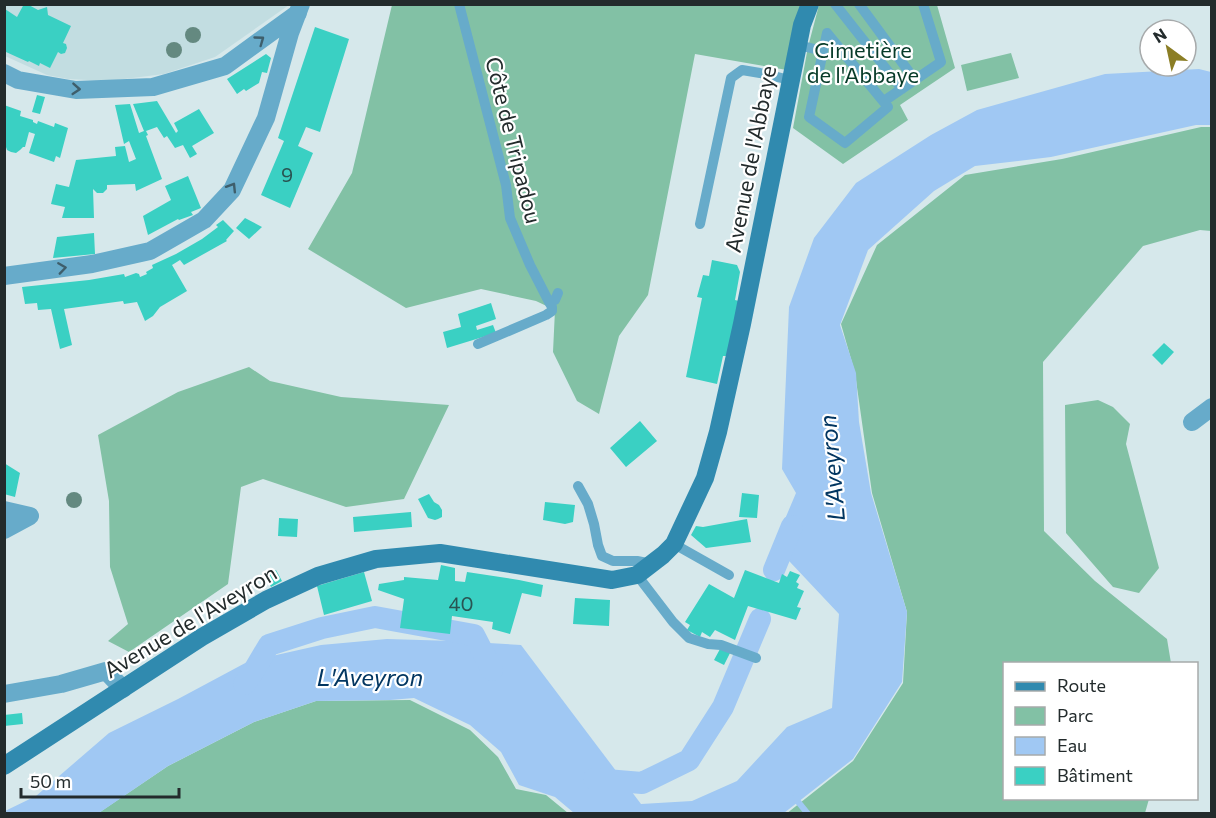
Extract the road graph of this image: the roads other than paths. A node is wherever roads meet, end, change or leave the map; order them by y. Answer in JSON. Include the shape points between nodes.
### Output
{"nodes":[{"id":1,"x":459,"y":4,"type":"edge"},
{"id":2,"x":810,"y":4,"type":"edge"},
{"id":3,"x":835,"y":4,"type":"edge"},
{"id":4,"x":859,"y":4,"type":"edge"},
{"id":5,"x":923,"y":4,"type":"edge"},
{"id":6,"x":302,"y":7,"type":"edge"},
{"id":7,"x":798,"y":45,"type":"junction"},
{"id":8,"x":823,"y":51,"type":"junction"},
{"id":9,"x":4,"y":73,"type":"edge"},
{"id":10,"x":790,"y":80,"type":"junction"},
{"id":11,"x":915,"y":80,"type":"junction"},
{"id":12,"x":902,"y":88,"type":"junction"},
{"id":13,"x":884,"y":101,"type":"junction"},
{"id":14,"x":700,"y":224,"type":"dead end"},
{"id":15,"x":4,"y":276,"type":"edge"},
{"id":16,"x":558,"y":293,"type":"dead end"},
{"id":17,"x":549,"y":302,"type":"junction"},
{"id":18,"x":742,"y":324,"type":"joint"},
{"id":19,"x":478,"y":344,"type":"dead end"},
{"id":20,"x":1212,"y":407,"type":"edge"},
{"id":21,"x":1192,"y":422,"type":"dead end"},
{"id":22,"x":578,"y":486,"type":"dead end"},
{"id":23,"x":4,"y":510,"type":"edge"},
{"id":24,"x":4,"y":530,"type":"edge"},
{"id":25,"x":674,"y":544,"type":"junction"},
{"id":26,"x":652,"y":564,"type":"junction"},
{"id":27,"x":637,"y":575,"type":"junction"},
{"id":28,"x":729,"y":575,"type":"dead end"},
{"id":29,"x":756,"y":658,"type":"dead end"},
{"id":30,"x":123,"y":689,"type":"junction"},
{"id":31,"x":4,"y":694,"type":"edge"},
{"id":32,"x":4,"y":766,"type":"edge"}],
"edges":[{"from":1,"to":17,"type":"lane","name":"Côte de Tripadou","via":[[506,184],[510,218]]},
{"from":2,"to":7,"type":"street","name":"Avenue de l'Abbaye"},
{"from":3,"to":12,"type":"lane"},
{"from":4,"to":11,"type":"lane"},
{"from":5,"to":11,"type":"lane","via":[[941,62]]},
{"from":9,"to":6,"type":"street","one_way":true,"via":[[18,80],[76,90],[153,87],[225,66]]},
{"from":15,"to":6,"type":"street","one_way":true,"via":[[92,264],[150,251],[204,220],[232,190],[266,118],[290,33]]},
{"from":7,"to":8,"type":"lane"},
{"from":7,"to":10,"type":"street","name":"Avenue de l'Abbaye"},
{"from":8,"to":13,"type":"lane","via":[[827,33]]},
{"from":8,"to":13,"type":"lane","via":[[809,117],[845,143],[888,107]]},
{"from":10,"to":14,"type":"lane","via":[[742,70],[731,78]]},
{"from":10,"to":18,"type":"street","name":"Avenue de l'Abbaye"},
{"from":11,"to":12,"type":"lane"},
{"from":12,"to":13,"type":"lane"},
{"from":16,"to":17,"type":"lane"},
{"from":17,"to":19,"type":"lane","via":[[552,311],[546,315]]},
{"from":18,"to":25,"type":"street","name":"Avenue de l'Aveyron","via":[[705,478]]},
{"from":20,"to":21,"type":"street"},
{"from":22,"to":26,"type":"lane","via":[[588,504],[602,555],[613,561]]},
{"from":23,"to":24,"type":"street","via":[[30,516]]},
{"from":25,"to":26,"type":"street","name":"Avenue de l'Aveyron"},
{"from":25,"to":28,"type":"lane"},
{"from":26,"to":27,"type":"street","name":"Avenue de l'Aveyron"},
{"from":27,"to":29,"type":"lane","via":[[689,638]]},
{"from":27,"to":30,"type":"street","name":"Avenue de l'Aveyron","via":[[612,580],[440,553],[376,558],[318,576],[266,600]]},
{"from":30,"to":31,"type":"street","via":[[106,671]]},
{"from":30,"to":32,"type":"street","name":"Avenue de l'Aveyron"}]}
